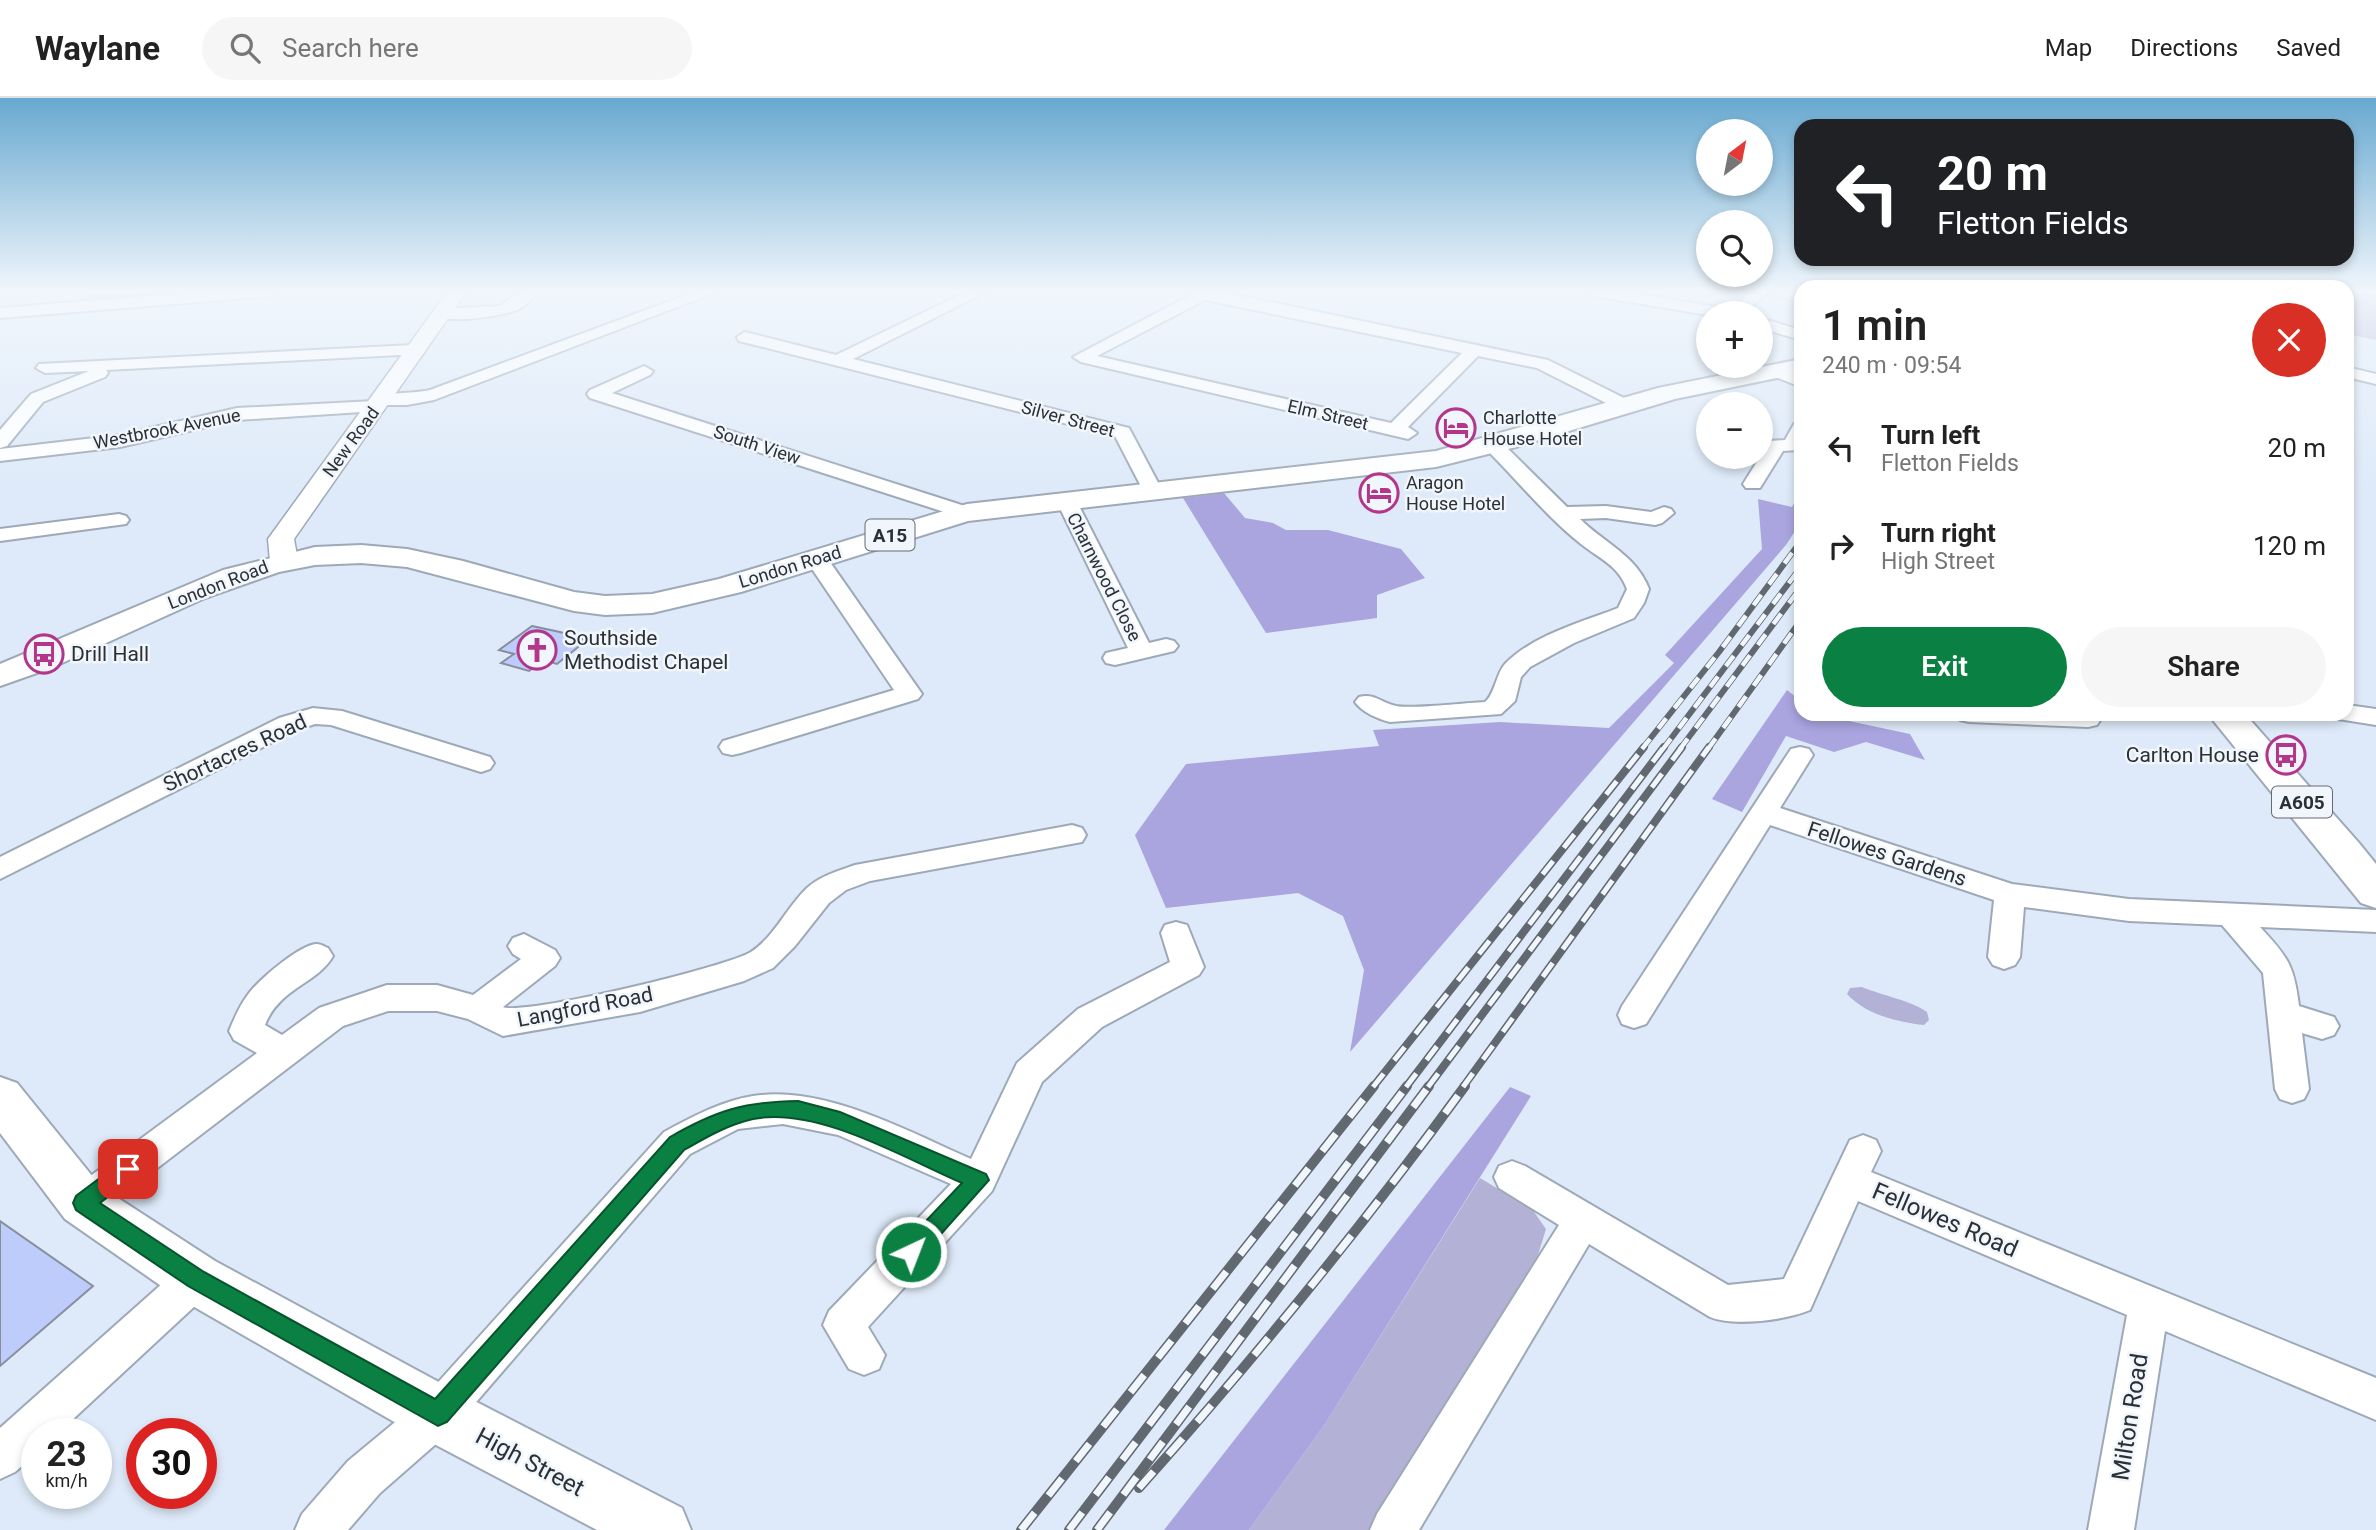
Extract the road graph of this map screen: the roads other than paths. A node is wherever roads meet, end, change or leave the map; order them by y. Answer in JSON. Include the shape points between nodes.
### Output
{"nodes":[{"id":1,"x":259,"y":358,"type":"edge"},
{"id":2,"x":408,"y":358,"type":"edge"},
{"id":3,"x":534,"y":358,"type":"edge"},
{"id":4,"x":830,"y":358,"type":"edge"},
{"id":5,"x":843,"y":358,"type":"edge"},
{"id":6,"x":1082,"y":358,"type":"edge"},
{"id":7,"x":1468,"y":358,"type":"edge"},
{"id":8,"x":1510,"y":358,"type":"edge"},
{"id":9,"x":839,"y":360,"type":"junction"},
{"id":10,"x":118,"y":365,"type":"junction"},
{"id":11,"x":45,"y":368,"type":"dead end"},
{"id":12,"x":1787,"y":368,"type":"edge"},
{"id":13,"x":644,"y":371,"type":"dead end"},
{"id":14,"x":2354,"y":374,"type":"edge"},
{"id":15,"x":2376,"y":379,"type":"edge"},
{"id":16,"x":379,"y":403,"type":"junction"},
{"id":17,"x":1623,"y":405,"type":"junction"},
{"id":18,"x":1794,"y":441,"type":"edge"},
{"id":19,"x":0,"y":442,"type":"edge"},
{"id":20,"x":1494,"y":446,"type":"junction"},
{"id":21,"x":0,"y":456,"type":"edge"},
{"id":22,"x":1753,"y":484,"type":"dead end"},
{"id":23,"x":1153,"y":492,"type":"junction"},
{"id":24,"x":1067,"y":502,"type":"junction"},
{"id":25,"x":967,"y":513,"type":"junction"},
{"id":26,"x":1565,"y":513,"type":"junction"},
{"id":27,"x":119,"y":520,"type":"dead end"},
{"id":28,"x":1659,"y":520,"type":"dead end"},
{"id":29,"x":0,"y":535,"type":"edge"},
{"id":30,"x":817,"y":560,"type":"junction"},
{"id":31,"x":284,"y":561,"type":"junction"},
{"id":32,"x":1166,"y":646,"type":"dead end"},
{"id":33,"x":1142,"y":652,"type":"junction"},
{"id":34,"x":1115,"y":658,"type":"dead end"},
{"id":35,"x":0,"y":676,"type":"edge"},
{"id":36,"x":1368,"y":702,"type":"dead end"},
{"id":37,"x":2354,"y":714,"type":"edge"},
{"id":38,"x":2376,"y":717,"type":"edge"},
{"id":39,"x":2232,"y":721,"type":"edge"},
{"id":40,"x":732,"y":747,"type":"dead end"},
{"id":41,"x":1800,"y":755,"type":"dead end"},
{"id":42,"x":481,"y":763,"type":"dead end"},
{"id":43,"x":1764,"y":813,"type":"junction"},
{"id":44,"x":1072,"y":835,"type":"dead end"},
{"id":45,"x":0,"y":869,"type":"edge"},
{"id":46,"x":2376,"y":893,"type":"edge"},
{"id":47,"x":2010,"y":894,"type":"junction"},
{"id":48,"x":2232,"y":916,"type":"junction"},
{"id":49,"x":2376,"y":921,"type":"edge"},
{"id":50,"x":1176,"y":933,"type":"dead end"},
{"id":51,"x":524,"y":946,"type":"dead end"},
{"id":52,"x":317,"y":956,"type":"dead end"},
{"id":53,"x":2004,"y":957,"type":"dead end"},
{"id":54,"x":478,"y":1009,"type":"junction"},
{"id":55,"x":2284,"y":1014,"type":"junction"},
{"id":56,"x":1634,"y":1015,"type":"dead end"},
{"id":57,"x":2322,"y":1026,"type":"dead end"},
{"id":58,"x":282,"y":1051,"type":"junction"},
{"id":59,"x":2292,"y":1088,"type":"dead end"},
{"id":60,"x":0,"y":1097,"type":"edge"},
{"id":61,"x":1512,"y":1177,"type":"dead end"},
{"id":62,"x":979,"y":1180,"type":"junction"},
{"id":63,"x":83,"y":1203,"type":"junction"},
{"id":64,"x":1582,"y":1220,"type":"junction"},
{"id":65,"x":196,"y":1279,"type":"junction"},
{"id":66,"x":2148,"y":1305,"type":"junction"},
{"id":67,"x":864,"y":1355,"type":"dead end"},
{"id":68,"x":2376,"y":1399,"type":"edge"},
{"id":69,"x":438,"y":1414,"type":"junction"},
{"id":70,"x":0,"y":1457,"type":"edge"},
{"id":71,"x":318,"y":1530,"type":"edge"},
{"id":72,"x":660,"y":1530,"type":"edge"},
{"id":73,"x":1393,"y":1530,"type":"edge"},
{"id":74,"x":2111,"y":1530,"type":"edge"}],
"edges":[{"from":1,"to":10,"type":"street"},
{"from":2,"to":16,"type":"street","name":"New Road"},
{"from":3,"to":16,"type":"street","name":"Westbrook Avenue","via":[[435,395]]},
{"from":4,"to":9,"type":"street","name":"Silver Street"},
{"from":5,"to":9,"type":"street"},
{"from":6,"to":7,"type":"street","name":"Elm Street","via":[[1401,431]]},
{"from":8,"to":17,"type":"street","via":[[1542,364]]},
{"from":9,"to":23,"type":"street","name":"Silver Street","via":[[1122,432]]},
{"from":10,"to":11,"type":"street"},
{"from":10,"to":19,"type":"street","via":[[37,398]]},
{"from":12,"to":17,"type":"main road","name":"London Road","number":"A15"},
{"from":13,"to":25,"type":"street","name":"South View","via":[[596,394]]},
{"from":14,"to":15,"type":"street"},
{"from":16,"to":21,"type":"street","name":"Westbrook Avenue","via":[[237,414],[120,441]]},
{"from":16,"to":31,"type":"street","name":"New Road","via":[[281,539]]},
{"from":17,"to":20,"type":"main road","name":"London Road","number":"A15"},
{"from":18,"to":22,"type":"street","via":[[1791,446],[1777,445]]},
{"from":20,"to":23,"type":"main road","name":"London Road","number":"A15","via":[[1395,465]]},
{"from":20,"to":26,"type":"street"},
{"from":23,"to":24,"type":"main road","name":"London Road","number":"A15"},
{"from":24,"to":25,"type":"main road","name":"London Road","number":"A15"},
{"from":24,"to":33,"type":"street","name":"Charnwood Close"},
{"from":25,"to":30,"type":"main road","name":"London Road","number":"A15","via":[[907,528]]},
{"from":26,"to":28,"type":"street","via":[[1606,512]]},
{"from":26,"to":36,"type":"street","via":[[1633,576],[1638,589],[1626,613],[1526,658],[1512,671],[1502,701],[1492,709],[1390,715]]},
{"from":27,"to":29,"type":"street"},
{"from":30,"to":31,"type":"main road","name":"London Road","number":"A15","via":[[687,597],[622,606],[573,603],[496,579],[374,554],[340,553]]},
{"from":30,"to":40,"type":"street","via":[[909,694]]},
{"from":31,"to":35,"type":"main road","name":"London Road","number":"A15","via":[[215,582]]},
{"from":32,"to":33,"type":"street","name":"Charnwood Close"},
{"from":33,"to":34,"type":"street","name":"Charnwood Close"},
{"from":37,"to":38,"type":"street"},
{"from":39,"to":46,"type":"main road","number":"A605"},
{"from":41,"to":43,"type":"street"},
{"from":42,"to":45,"type":"street","name":"Shortacres Road","via":[[333,717],[313,716],[288,724]]},
{"from":43,"to":47,"type":"street","name":"Fellowes Gardens"},
{"from":43,"to":56,"type":"street"},
{"from":44,"to":54,"type":"street","name":"Langford Road","via":[[865,872],[836,883],[818,895],[762,960],[733,972],[640,999],[530,1020],[503,1023]]},
{"from":47,"to":48,"type":"street","name":"Fellowes Gardens"},
{"from":47,"to":53,"type":"street"},
{"from":48,"to":49,"type":"street","name":"Fellowes Gardens"},
{"from":48,"to":55,"type":"street","via":[[2279,973]]},
{"from":50,"to":62,"type":"street","via":[[1188,967],[1090,1018],[1029,1073]]},
{"from":51,"to":54,"type":"street","via":[[544,958]]},
{"from":52,"to":58,"type":"street","via":[[267,992],[253,1009],[246,1031]]},
{"from":54,"to":58,"type":"street","name":"Langford Road","via":[[438,998],[387,998],[331,1017]]},
{"from":55,"to":57,"type":"street"},
{"from":55,"to":59,"type":"street"},
{"from":58,"to":63,"type":"street","name":"Langford Road"},
{"from":60,"to":63,"type":"main road","name":"High Street"},
{"from":61,"to":64,"type":"street","name":"Fellowes Road"},
{"from":62,"to":67,"type":"street","via":[[843,1325]]},
{"from":62,"to":69,"type":"street","via":[[833,1118],[798,1109],[755,1110],[713,1122],[677,1143]]},
{"from":63,"to":65,"type":"main road","name":"High Street"},
{"from":64,"to":66,"type":"street","name":"Fellowes Road","via":[[1724,1304],[1796,1297],[1856,1165]]},
{"from":64,"to":73,"type":"street"},
{"from":65,"to":69,"type":"main road","name":"High Street"},
{"from":65,"to":70,"type":"street"},
{"from":66,"to":68,"type":"street","name":"Fellowes Road"},
{"from":66,"to":74,"type":"street","name":"Milton Road"},
{"from":69,"to":71,"type":"street","via":[[364,1477]]},
{"from":69,"to":72,"type":"main road","name":"High Street"}]}
